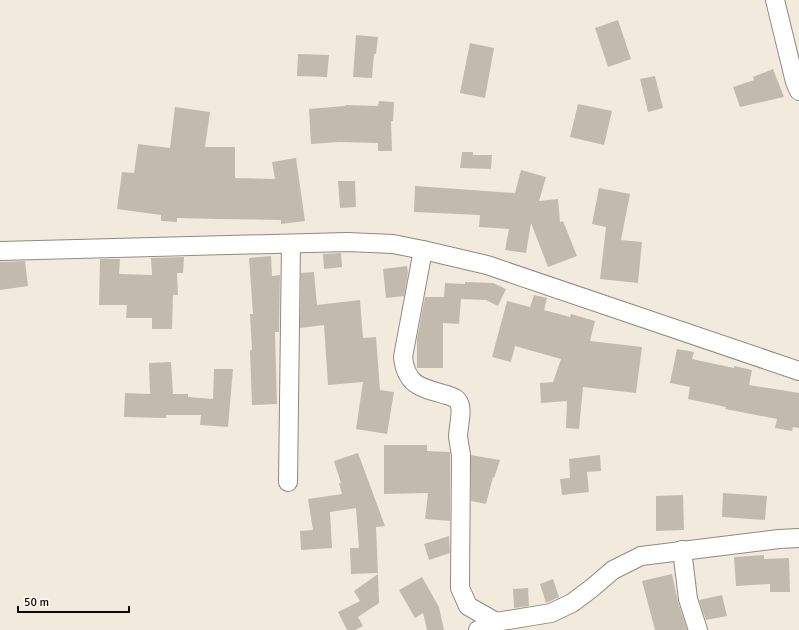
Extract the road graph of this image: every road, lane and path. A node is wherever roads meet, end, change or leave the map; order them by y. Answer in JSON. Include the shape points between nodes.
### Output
{"nodes":[{"id":1,"x":775,"y":0,"type":"edge"},
{"id":2,"x":799,"y":91,"type":"edge"},
{"id":3,"x":291,"y":244,"type":"junction"},
{"id":4,"x":423,"y":250,"type":"junction"},
{"id":5,"x":0,"y":251,"type":"edge"},
{"id":6,"x":799,"y":371,"type":"edge"},
{"id":7,"x":288,"y":482,"type":"dead end"},
{"id":8,"x":799,"y":538,"type":"edge"},
{"id":9,"x":682,"y":550,"type":"junction"},
{"id":10,"x":496,"y":622,"type":"junction"},
{"id":11,"x":478,"y":630,"type":"edge"},
{"id":12,"x":698,"y":630,"type":"edge"}],
"edges":[{"from":1,"to":2,"type":"street"},
{"from":3,"to":4,"type":"street","via":[[393,244]]},
{"from":3,"to":5,"type":"street"},
{"from":3,"to":7,"type":"street"},
{"from":4,"to":6,"type":"street","via":[[487,265]]},
{"from":4,"to":10,"type":"street","via":[[403,357],[404,366],[413,382],[420,387],[454,398],[460,406],[460,588],[468,606]]},
{"from":8,"to":9,"type":"street"},
{"from":9,"to":10,"type":"street","via":[[641,556],[613,570],[572,603],[551,613]]},
{"from":9,"to":12,"type":"street","via":[[688,599]]},
{"from":10,"to":11,"type":"street"}]}
